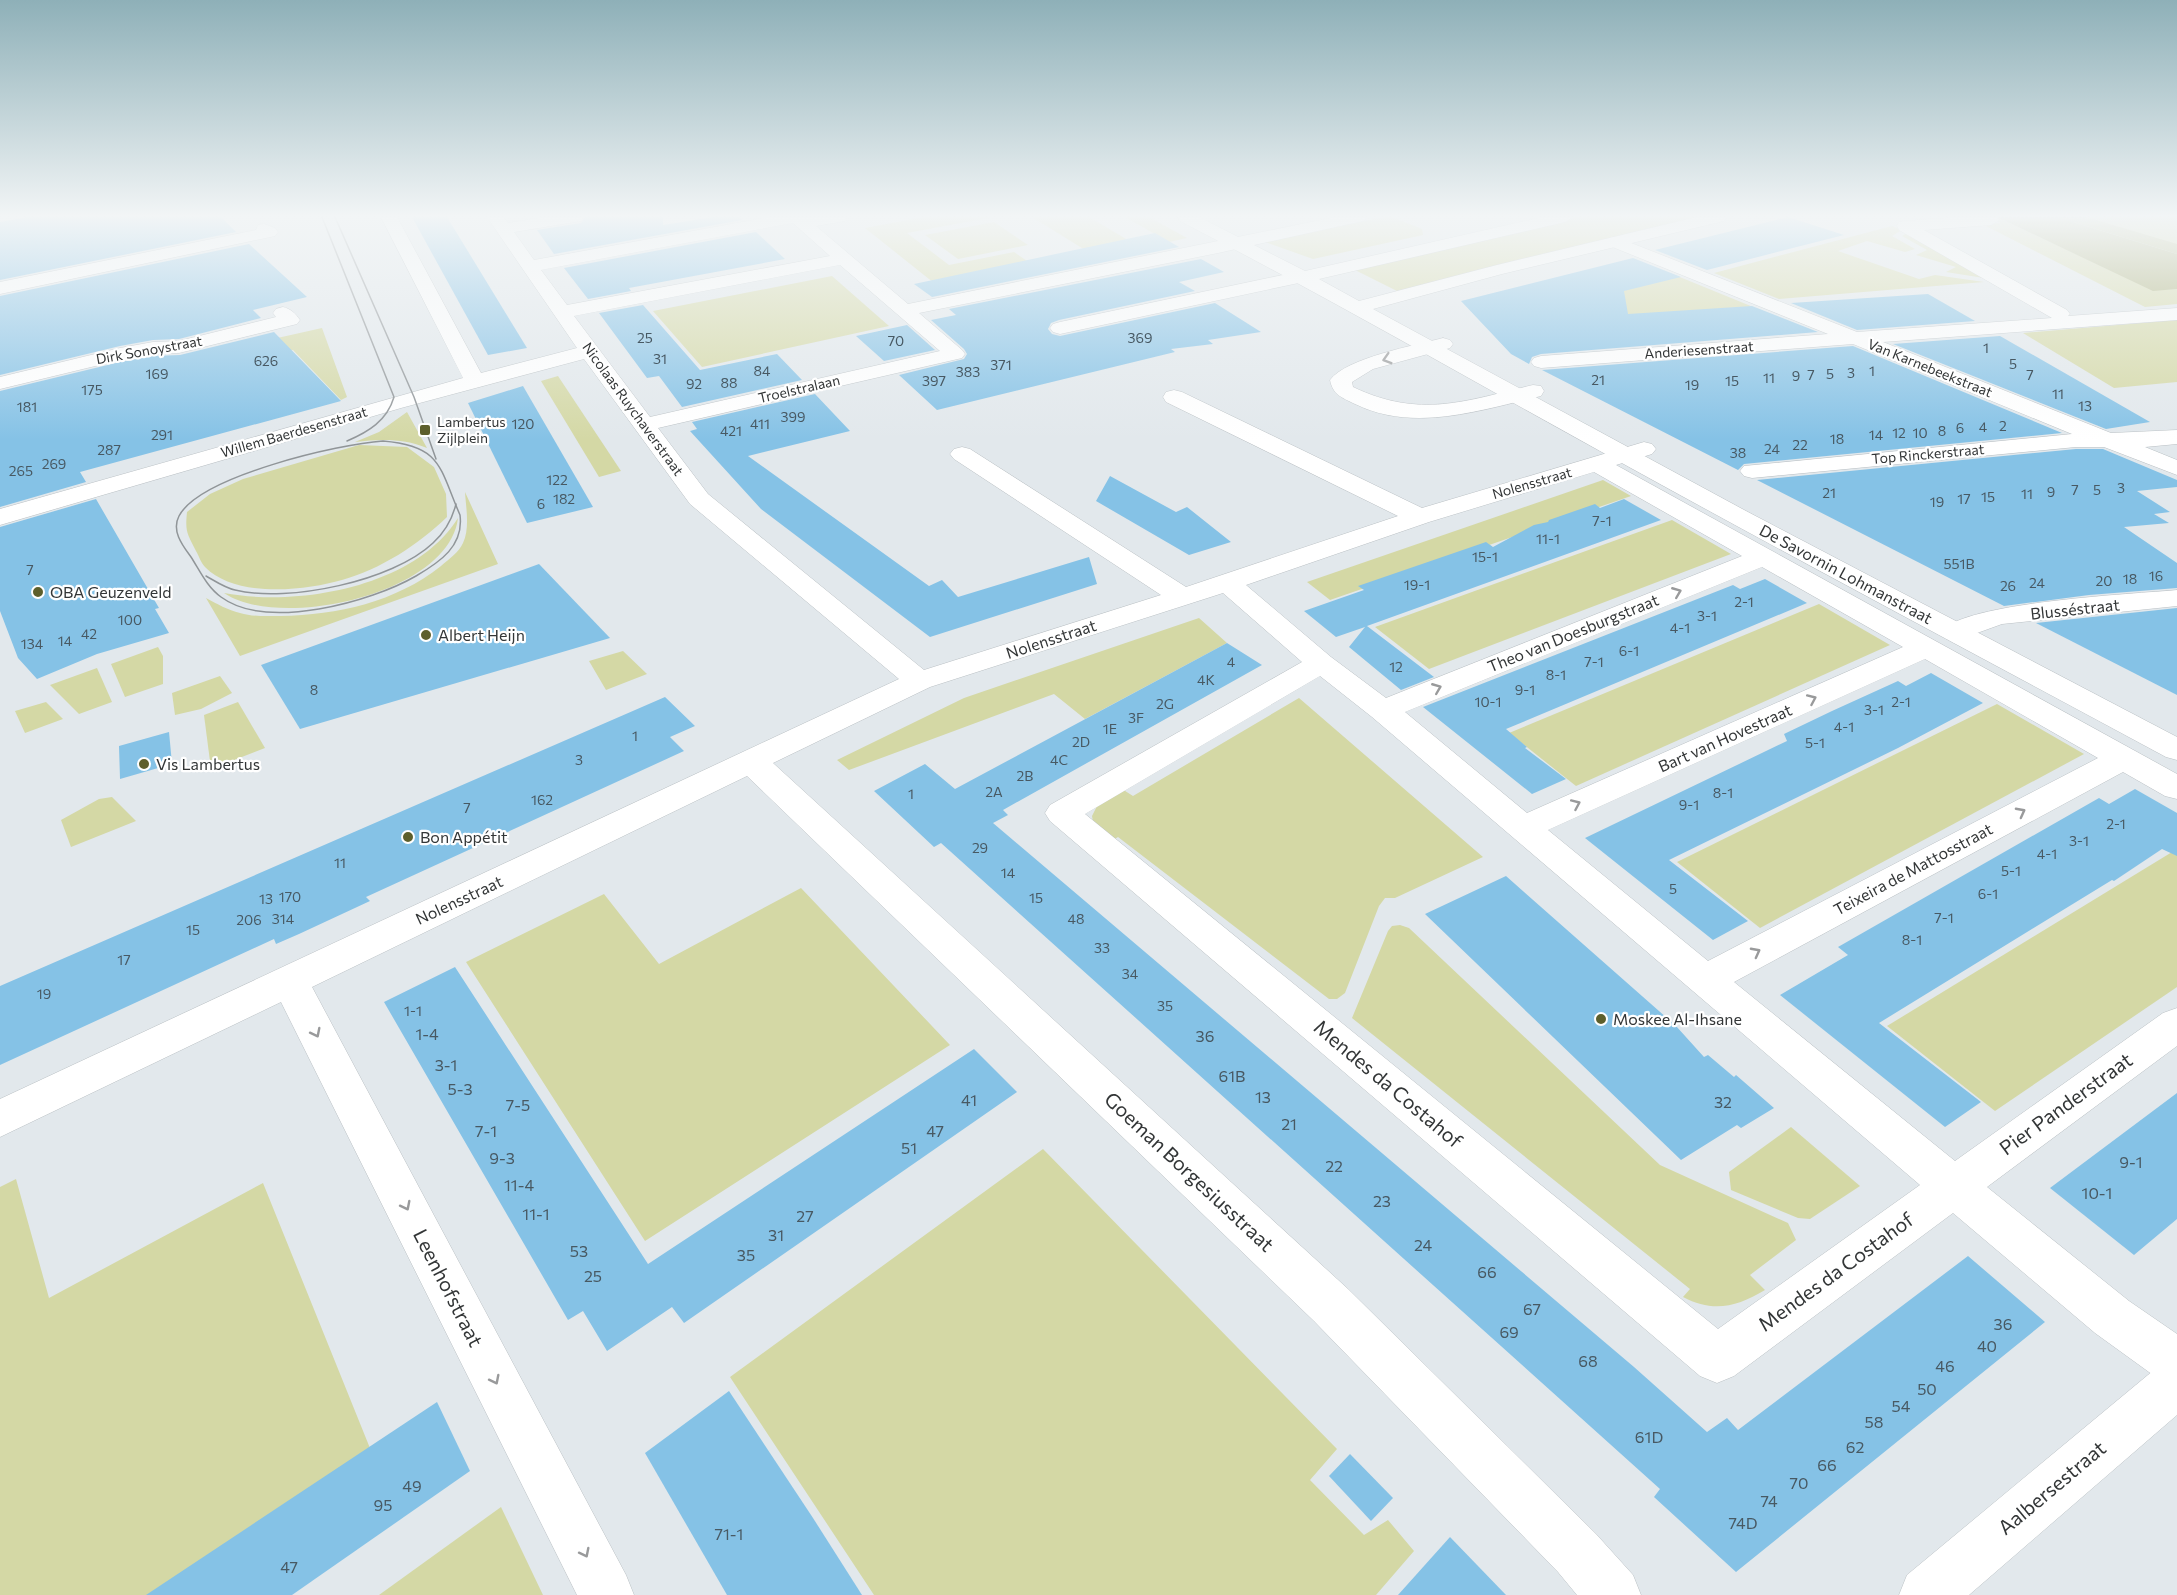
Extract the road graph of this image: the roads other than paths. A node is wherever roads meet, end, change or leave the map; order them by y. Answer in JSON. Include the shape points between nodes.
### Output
{"nodes":[{"id":1,"x":428,"y":291,"type":"edge"},
{"id":2,"x":548,"y":291,"type":"edge"},
{"id":3,"x":671,"y":291,"type":"edge"},
{"id":4,"x":882,"y":291,"type":"edge"},
{"id":5,"x":997,"y":291,"type":"edge"},
{"id":6,"x":1234,"y":291,"type":"edge"},
{"id":7,"x":1331,"y":291,"type":"edge"},
{"id":8,"x":1416,"y":291,"type":"edge"},
{"id":9,"x":1740,"y":291,"type":"edge"},
{"id":10,"x":2020,"y":291,"type":"edge"},
{"id":11,"x":1361,"y":306,"type":"junction"},
{"id":12,"x":903,"y":310,"type":"junction"},
{"id":13,"x":562,"y":312,"type":"junction"},
{"id":14,"x":283,"y":313,"type":"dead end"},
{"id":15,"x":2060,"y":314,"type":"dead end"},
{"id":16,"x":2177,"y":314,"type":"edge"},
{"id":17,"x":1060,"y":328,"type":"dead end"},
{"id":18,"x":1856,"y":338,"type":"junction"},
{"id":19,"x":1435,"y":345,"type":"junction"},
{"id":20,"x":589,"y":351,"type":"junction"},
{"id":21,"x":1541,"y":362,"type":"dead end"},
{"id":22,"x":475,"y":381,"type":"junction"},
{"id":23,"x":0,"y":383,"type":"edge"},
{"id":24,"x":1516,"y":388,"type":"junction"},
{"id":25,"x":1174,"y":397,"type":"dead end"},
{"id":26,"x":644,"y":425,"type":"junction"},
{"id":27,"x":2177,"y":436,"type":"edge"},
{"id":28,"x":2103,"y":439,"type":"junction"},
{"id":29,"x":962,"y":454,"type":"dead end"},
{"id":30,"x":1622,"y":456,"type":"junction"},
{"id":31,"x":2177,"y":468,"type":"edge"},
{"id":32,"x":1752,"y":471,"type":"dead end"},
{"id":33,"x":0,"y":517,"type":"edge"},
{"id":34,"x":1420,"y":517,"type":"junction"},
{"id":35,"x":1763,"y":557,"type":"junction"},
{"id":36,"x":1227,"y":583,"type":"junction"},
{"id":37,"x":1183,"y":597,"type":"junction"},
{"id":38,"x":2177,"y":598,"type":"edge"},
{"id":39,"x":1965,"y":627,"type":"junction"},
{"id":40,"x":1926,"y":648,"type":"junction"},
{"id":41,"x":1321,"y":663,"type":"junction"},
{"id":42,"x":919,"y":681,"type":"junction"},
{"id":43,"x":1383,"y":710,"type":"junction"},
{"id":44,"x":2177,"y":731,"type":"edge"},
{"id":45,"x":2177,"y":750,"type":"edge"},
{"id":46,"x":2123,"y":758,"type":"junction"},
{"id":47,"x":751,"y":761,"type":"junction"},
{"id":48,"x":2177,"y":788,"type":"edge"},
{"id":49,"x":1523,"y":828,"type":"junction"},
{"id":50,"x":1704,"y":980,"type":"junction"},
{"id":51,"x":290,"y":981,"type":"junction"},
{"id":52,"x":2177,"y":1024,"type":"edge"},
{"id":53,"x":0,"y":1119,"type":"edge"},
{"id":54,"x":1954,"y":1185,"type":"junction"},
{"id":55,"x":2177,"y":1364,"type":"edge"},
{"id":56,"x":2177,"y":1382,"type":"edge"},
{"id":57,"x":606,"y":1595,"type":"edge"},
{"id":58,"x":1613,"y":1595,"type":"edge"},
{"id":59,"x":1927,"y":1595,"type":"edge"}],
"edges":[{"from":1,"to":22,"type":"street"},
{"from":2,"to":13,"type":"street","name":"Nicolaas Ruychaverstraat"},
{"from":3,"to":13,"type":"street"},
{"from":4,"to":12,"type":"street"},
{"from":5,"to":12,"type":"street"},
{"from":6,"to":17,"type":"street"},
{"from":7,"to":11,"type":"street","name":"De Savornin Lohmanstraat"},
{"from":8,"to":11,"type":"street"},
{"from":9,"to":18,"type":"street","name":"Van Karnebeekstraat"},
{"from":10,"to":15,"type":"street"},
{"from":11,"to":19,"type":"street","name":"De Savornin Lohmanstraat"},
{"from":12,"to":26,"type":"street","name":"Troelstralaan","via":[[955,354]]},
{"from":13,"to":20,"type":"street","name":"Nicolaas Ruychaverstraat"},
{"from":14,"to":23,"type":"street","name":"Dirk Sonoystraat","via":[[290,320]]},
{"from":16,"to":18,"type":"street","name":"Anderiesenstraat"},
{"from":18,"to":21,"type":"street","name":"Anderiesenstraat"},
{"from":18,"to":28,"type":"street","name":"Van Karnebeekstraat"},
{"from":19,"to":24,"type":"street","name":"De Savornin Lohmanstraat"},
{"from":19,"to":24,"type":"street","one_way":true,"via":[[1366,365],[1341,380],[1343,390],[1380,408],[1444,412]]},
{"from":20,"to":22,"type":"street","name":"Willem Baerdesenstraat"},
{"from":20,"to":26,"type":"street","name":"Nicolaas Ruychaverstraat"},
{"from":22,"to":33,"type":"street","name":"Willem Baerdesenstraat"},
{"from":24,"to":30,"type":"street","name":"De Savornin Lohmanstraat"},
{"from":25,"to":34,"type":"street"},
{"from":26,"to":42,"type":"street","name":"Nicolaas Ruychaverstraat","via":[[699,499]]},
{"from":27,"to":28,"type":"street"},
{"from":28,"to":31,"type":"street","name":"Van Karnebeekstraat"},
{"from":28,"to":32,"type":"street","name":"Top Rinckerstraat"},
{"from":29,"to":37,"type":"street"},
{"from":30,"to":34,"type":"street","name":"Nolensstraat"},
{"from":30,"to":35,"type":"street","name":"De Savornin Lohmanstraat"},
{"from":30,"to":39,"type":"street","name":"De Savornin Lohmanstraat"},
{"from":34,"to":36,"type":"street","name":"Nolensstraat"},
{"from":35,"to":40,"type":"street","name":"De Savornin Lohmanstraat"},
{"from":43,"to":35,"type":"street","name":"Theo van Doesburgstraat","one_way":true},
{"from":36,"to":37,"type":"street","name":"Nolensstraat"},
{"from":36,"to":41,"type":"street"},
{"from":37,"to":42,"type":"street","name":"Nolensstraat"},
{"from":38,"to":39,"type":"street","name":"Blusséstraat","via":[[2002,616]]},
{"from":39,"to":44,"type":"street","name":"De Savornin Lohmanstraat"},
{"from":39,"to":45,"type":"street","name":"De Savornin Lohmanstraat"},
{"from":40,"to":46,"type":"street","name":"De Savornin Lohmanstraat"},
{"from":49,"to":40,"type":"street","name":"Bart van Hovestraat","one_way":true},
{"from":41,"to":43,"type":"street"},
{"from":41,"to":54,"type":"street","name":"Mendes da Costahof","via":[[1062,813],[1717,1359]]},
{"from":42,"to":47,"type":"street","name":"Nolensstraat"},
{"from":43,"to":49,"type":"street"},
{"from":46,"to":48,"type":"street","name":"De Savornin Lohmanstraat"},
{"from":50,"to":46,"type":"street","name":"Teixeira de Mattosstraat","one_way":true},
{"from":47,"to":51,"type":"street","name":"Nolensstraat"},
{"from":47,"to":58,"type":"street","name":"Goeman Borgesiusstraat","via":[[1331,1305],[1577,1553]]},
{"from":49,"to":50,"type":"street"},
{"from":50,"to":54,"type":"street"},
{"from":51,"to":53,"type":"street","name":"Nolensstraat"},
{"from":51,"to":57,"type":"street","name":"Leenhofstraat","one_way":true},
{"from":52,"to":54,"type":"street","name":"Pier Panderstraat"},
{"from":54,"to":55,"type":"street","via":[[2112,1317]]},
{"from":56,"to":59,"type":"street","name":"Aalbersestraat"}]}
